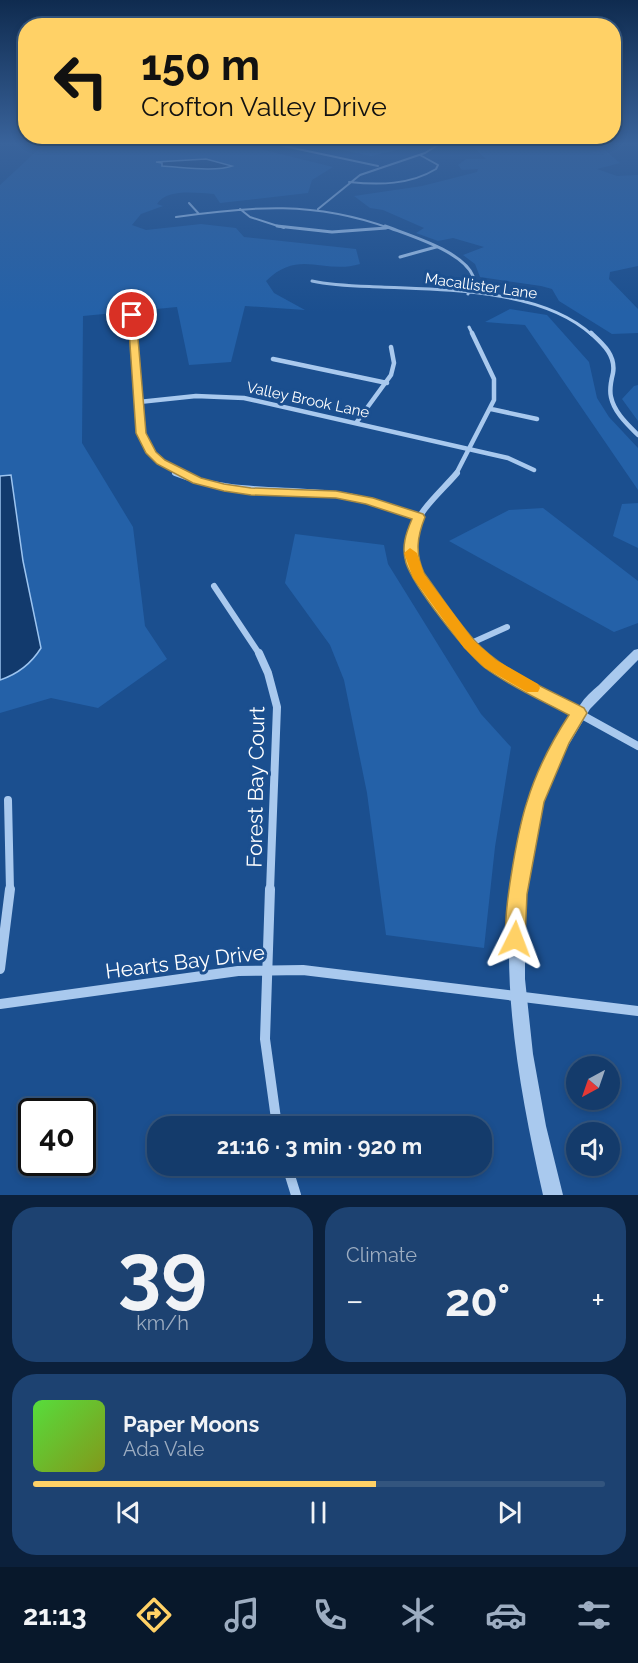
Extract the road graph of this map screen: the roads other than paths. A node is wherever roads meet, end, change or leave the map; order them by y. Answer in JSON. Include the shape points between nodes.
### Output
{"nodes":[{"id":1,"x":327,"y":201,"type":"edge"},
{"id":2,"x":189,"y":203,"type":"dead end"},
{"id":3,"x":240,"y":209,"type":"junction"},
{"id":4,"x":318,"y":209,"type":"junction"},
{"id":5,"x":199,"y":214,"type":"junction"},
{"id":6,"x":176,"y":217,"type":"dead end"},
{"id":7,"x":386,"y":228,"type":"junction"},
{"id":8,"x":436,"y":247,"type":"junction"},
{"id":9,"x":400,"y":257,"type":"dead end"},
{"id":10,"x":312,"y":281,"type":"dead end"},
{"id":11,"x":468,"y":294,"type":"junction"},
{"id":12,"x":132,"y":315,"type":"dead end"},
{"id":13,"x":469,"y":327,"type":"dead end"},
{"id":14,"x":392,"y":347,"type":"dead end"},
{"id":15,"x":273,"y":359,"type":"dead end"},
{"id":16,"x":387,"y":383,"type":"junction"},
{"id":17,"x":139,"y":402,"type":"junction"},
{"id":18,"x":491,"y":409,"type":"junction"},
{"id":19,"x":537,"y":418,"type":"dead end"},
{"id":20,"x":356,"y":423,"type":"junction"},
{"id":21,"x":638,"y":435,"type":"edge"},
{"id":22,"x":470,"y":449,"type":"junction"},
{"id":23,"x":534,"y":470,"type":"dead end"},
{"id":24,"x":419,"y":517,"type":"junction"},
{"id":25,"x":214,"y":586,"type":"dead end"},
{"id":26,"x":507,"y":627,"type":"dead end"},
{"id":27,"x":469,"y":644,"type":"junction"},
{"id":28,"x":638,"y":653,"type":"edge"},
{"id":29,"x":579,"y":713,"type":"junction"},
{"id":30,"x":638,"y":746,"type":"edge"},
{"id":31,"x":8,"y":801,"type":"dead end"},
{"id":32,"x":0,"y":969,"type":"edge"},
{"id":33,"x":268,"y":969,"type":"junction"},
{"id":34,"x":517,"y":997,"type":"junction"},
{"id":35,"x":0,"y":1004,"type":"edge"},
{"id":36,"x":638,"y":1011,"type":"edge"},
{"id":37,"x":275,"y":1116,"type":"edge"},
{"id":38,"x":289,"y":1176,"type":"edge"},
{"id":39,"x":296,"y":1195,"type":"edge"},
{"id":40,"x":553,"y":1195,"type":"edge"}],
"edges":[{"from":1,"to":4,"type":"street"},
{"from":2,"to":5,"type":"street"},
{"from":3,"to":4,"type":"street"},
{"from":3,"to":5,"type":"street"},
{"from":3,"to":7,"type":"street","via":[[259,222],[328,233]]},
{"from":4,"to":7,"type":"street","via":[[356,216]]},
{"from":5,"to":6,"type":"street"},
{"from":7,"to":8,"type":"street"},
{"from":8,"to":9,"type":"street"},
{"from":8,"to":11,"type":"street","via":[[470,269],[474,282]]},
{"from":10,"to":11,"type":"street","name":"Macallister Lane"},
{"from":11,"to":21,"type":"street","name":"Macallister Lane","via":[[538,306],[576,322],[611,356],[615,366],[611,398],[617,412]]},
{"from":12,"to":17,"type":"street"},
{"from":13,"to":18,"type":"street","via":[[494,379],[496,392]]},
{"from":14,"to":16,"type":"street","via":[[393,369]]},
{"from":15,"to":16,"type":"street"},
{"from":16,"to":20,"type":"street"},
{"from":17,"to":20,"type":"street","name":"Valley Brook Lane","via":[[229,397]]},
{"from":17,"to":24,"type":"street","via":[[141,433],[151,453],[172,470],[197,481],[239,490],[336,495]]},
{"from":18,"to":19,"type":"street"},
{"from":18,"to":22,"type":"street"},
{"from":20,"to":22,"type":"street","name":"Valley Brook Lane"},
{"from":22,"to":23,"type":"street","name":"Valley Brook Lane","via":[[518,461]]},
{"from":22,"to":24,"type":"street","via":[[451,482]]},
{"from":24,"to":27,"type":"street","via":[[410,537],[412,562]]},
{"from":25,"to":33,"type":"street","name":"Forest Bay Court","via":[[260,653],[277,707]]},
{"from":26,"to":27,"type":"street"},
{"from":27,"to":29,"type":"street","via":[[498,668]]},
{"from":28,"to":29,"type":"street","via":[[604,682]]},
{"from":29,"to":30,"type":"street"},
{"from":29,"to":34,"type":"street","via":[[547,772],[525,845],[516,928]]},
{"from":31,"to":32,"type":"street","via":[[10,896]]},
{"from":33,"to":34,"type":"street","name":"Hearts Bay Drive"},
{"from":33,"to":35,"type":"street","name":"Hearts Bay Drive"},
{"from":33,"to":37,"type":"street","name":"Forest Bay Court","via":[[266,1039]]},
{"from":34,"to":36,"type":"street","name":"Hearts Bay Drive"},
{"from":34,"to":40,"type":"street","via":[[528,1079]]},
{"from":38,"to":39,"type":"street"}]}
